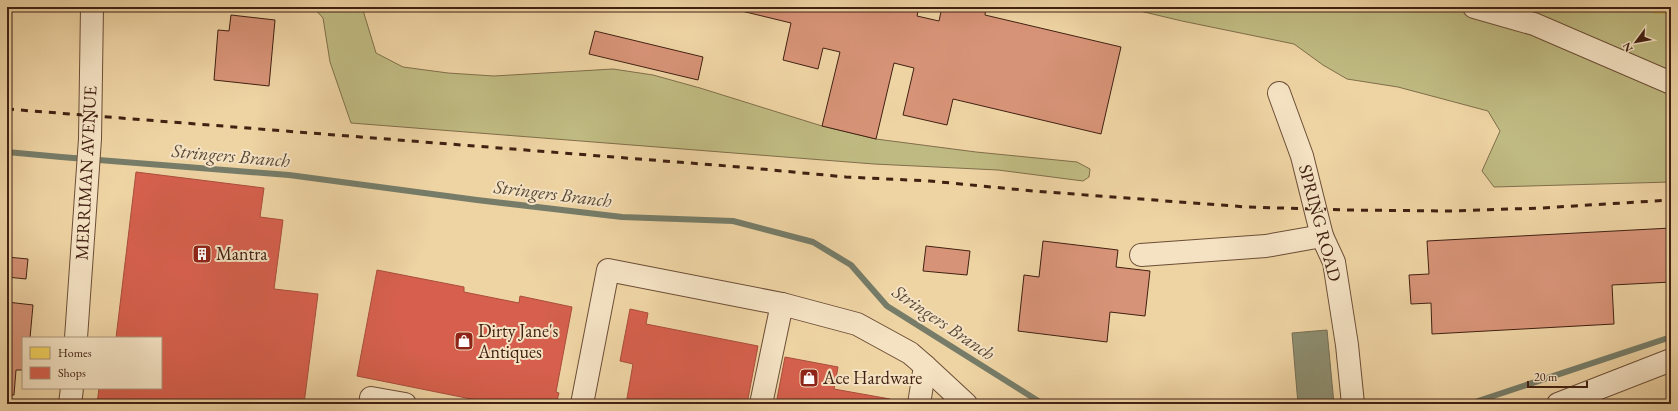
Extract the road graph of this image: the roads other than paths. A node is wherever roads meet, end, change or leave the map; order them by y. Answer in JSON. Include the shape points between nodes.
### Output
{"nodes":[{"id":1,"x":92,"y":7,"type":"edge"},
{"id":2,"x":1474,"y":7,"type":"edge"},
{"id":3,"x":1671,"y":83,"type":"edge"},
{"id":4,"x":1279,"y":93,"type":"dead end"},
{"id":5,"x":1322,"y":236,"type":"junction"},
{"id":6,"x":1141,"y":255,"type":"dead end"},
{"id":7,"x":782,"y":304,"type":"junction"},
{"id":8,"x":76,"y":337,"type":"edge"},
{"id":9,"x":1671,"y":360,"type":"edge"},
{"id":10,"x":925,"y":366,"type":"junction"},
{"id":11,"x":72,"y":389,"type":"edge"},
{"id":12,"x":70,"y":404,"type":"edge"},
{"id":13,"x":370,"y":404,"type":"edge"},
{"id":14,"x":405,"y":404,"type":"edge"},
{"id":15,"x":582,"y":404,"type":"edge"},
{"id":16,"x":761,"y":404,"type":"edge"},
{"id":17,"x":919,"y":404,"type":"edge"},
{"id":18,"x":966,"y":404,"type":"edge"},
{"id":19,"x":1352,"y":404,"type":"edge"},
{"id":20,"x":1558,"y":404,"type":"edge"}],
"edges":[{"from":1,"to":8,"type":"street","name":"MERRIMAN AVENUE","via":[[90,139]]},
{"from":2,"to":3,"type":"street","via":[[1534,24]]},
{"from":4,"to":5,"type":"street","name":"SPRING ROAD","via":[[1302,156]]},
{"from":5,"to":6,"type":"street","via":[[1266,246]]},
{"from":5,"to":19,"type":"street","name":"SPRING ROAD","via":[[1334,262],[1347,345]]},
{"from":7,"to":10,"type":"street","via":[[857,324],[910,353]]},
{"from":7,"to":15,"type":"street","via":[[608,270]]},
{"from":7,"to":16,"type":"street"},
{"from":9,"to":20,"type":"street"},
{"from":10,"to":17,"type":"street"},
{"from":10,"to":18,"type":"street"},
{"from":11,"to":12,"type":"street"},
{"from":13,"to":14,"type":"street","via":[[371,398]]}]}
